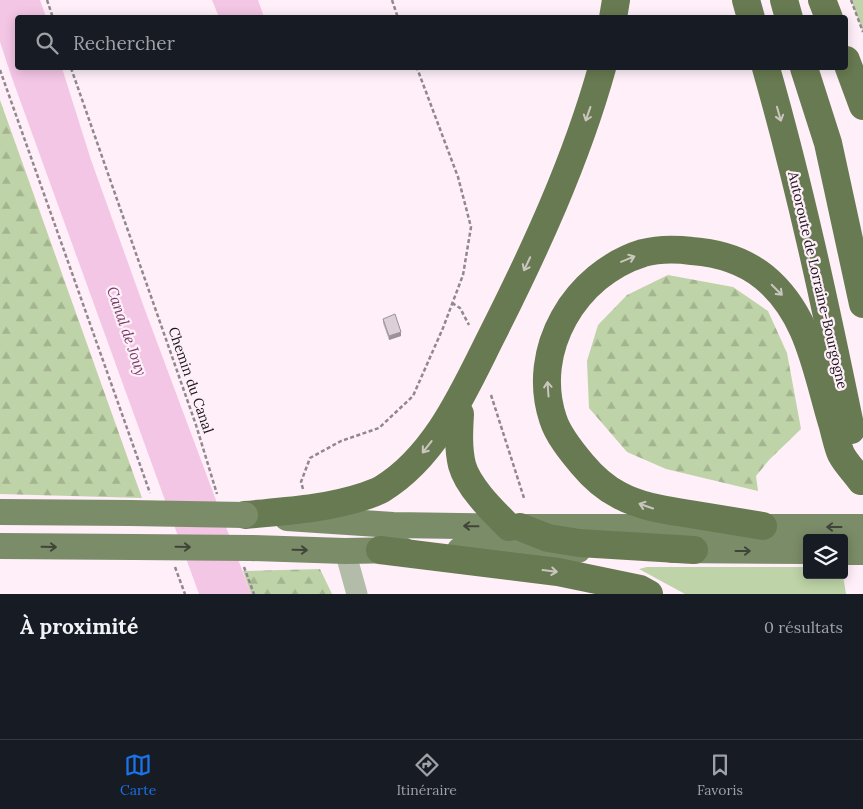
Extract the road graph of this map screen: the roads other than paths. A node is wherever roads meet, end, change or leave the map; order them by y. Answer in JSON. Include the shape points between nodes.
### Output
{"nodes":[{"id":1,"x":616,"y":0,"type":"edge"},
{"id":2,"x":746,"y":0,"type":"edge"},
{"id":3,"x":784,"y":0,"type":"edge"},
{"id":4,"x":822,"y":0,"type":"edge"},
{"id":5,"x":614,"y":15,"type":"edge"},
{"id":6,"x":750,"y":15,"type":"edge"},
{"id":7,"x":788,"y":15,"type":"edge"},
{"id":8,"x":828,"y":15,"type":"edge"},
{"id":9,"x":848,"y":65,"type":"edge"},
{"id":10,"x":601,"y":70,"type":"edge"},
{"id":11,"x":767,"y":70,"type":"edge"},
{"id":12,"x":805,"y":70,"type":"edge"},
{"id":13,"x":863,"y":106,"type":"edge"},
{"id":14,"x":828,"y":143,"type":"junction"},
{"id":15,"x":863,"y":258,"type":"edge"},
{"id":16,"x":863,"y":304,"type":"edge"},
{"id":17,"x":460,"y":414,"type":"dead end"},
{"id":18,"x":862,"y":488,"type":"edge"},
{"id":19,"x":0,"y":512,"type":"edge"},
{"id":20,"x":245,"y":515,"type":"junction"},
{"id":21,"x":763,"y":526,"type":"junction"},
{"id":22,"x":514,"y":527,"type":"junction"},
{"id":23,"x":863,"y":527,"type":"edge"},
{"id":24,"x":830,"y":534,"type":"edge"},
{"id":25,"x":803,"y":538,"type":"edge"},
{"id":26,"x":803,"y":539,"type":"edge"},
{"id":27,"x":0,"y":546,"type":"edge"},
{"id":28,"x":380,"y":550,"type":"junction"},
{"id":29,"x":694,"y":550,"type":"junction"},
{"id":30,"x":345,"y":551,"type":"junction"},
{"id":31,"x":848,"y":552,"type":"edge"},
{"id":32,"x":863,"y":552,"type":"edge"},
{"id":33,"x":357,"y":594,"type":"edge"},
{"id":34,"x":649,"y":594,"type":"edge"}],
"edges":[{"from":1,"to":5,"type":"highway"},
{"from":2,"to":6,"type":"highway"},
{"from":3,"to":7,"type":"highway"},
{"from":4,"to":8,"type":"highway"},
{"from":9,"to":13,"type":"highway"},
{"from":10,"to":20,"type":"highway","one_way":true,"via":[[589,113],[534,249],[463,391],[439,431],[411,467],[381,490],[346,502]]},
{"from":11,"to":18,"type":"highway","name":"Autoroute de Lorraine-Bourgogne","one_way":true,"via":[[816,268]]},
{"from":12,"to":14,"type":"highway"},
{"from":14,"to":15,"type":"highway"},
{"from":14,"to":16,"type":"highway"},
{"from":17,"to":22,"type":"highway","via":[[459,443],[463,467],[477,494]]},
{"from":21,"to":18,"type":"highway","one_way":true,"via":[[650,508],[619,495],[592,476],[570,450],[553,420],[547,372],[562,320],[594,279],[618,263],[644,252],[695,251],[739,261],[763,276],[798,316],[841,454]]},
{"from":19,"to":20,"type":"main road","bridge":true,"via":[[141,507]]},
{"from":22,"to":20,"type":"main road","one_way":true,"via":[[392,525]]},
{"from":21,"to":22,"type":"main road"},
{"from":21,"to":25,"type":"main road"},
{"from":22,"to":29,"type":"highway","via":[[548,538],[579,543]]},
{"from":23,"to":24,"type":"main road","one_way":true},
{"from":29,"to":26,"type":"main road","one_way":true},
{"from":27,"to":30,"type":"main road","one_way":true,"bridge":true,"via":[[134,547],[248,557]]},
{"from":28,"to":29,"type":"main road"},
{"from":28,"to":30,"type":"main road"},
{"from":28,"to":34,"type":"highway","one_way":true,"via":[[558,572],[640,589]]},
{"from":30,"to":33,"type":"lane"},
{"from":31,"to":32,"type":"main road"}]}
